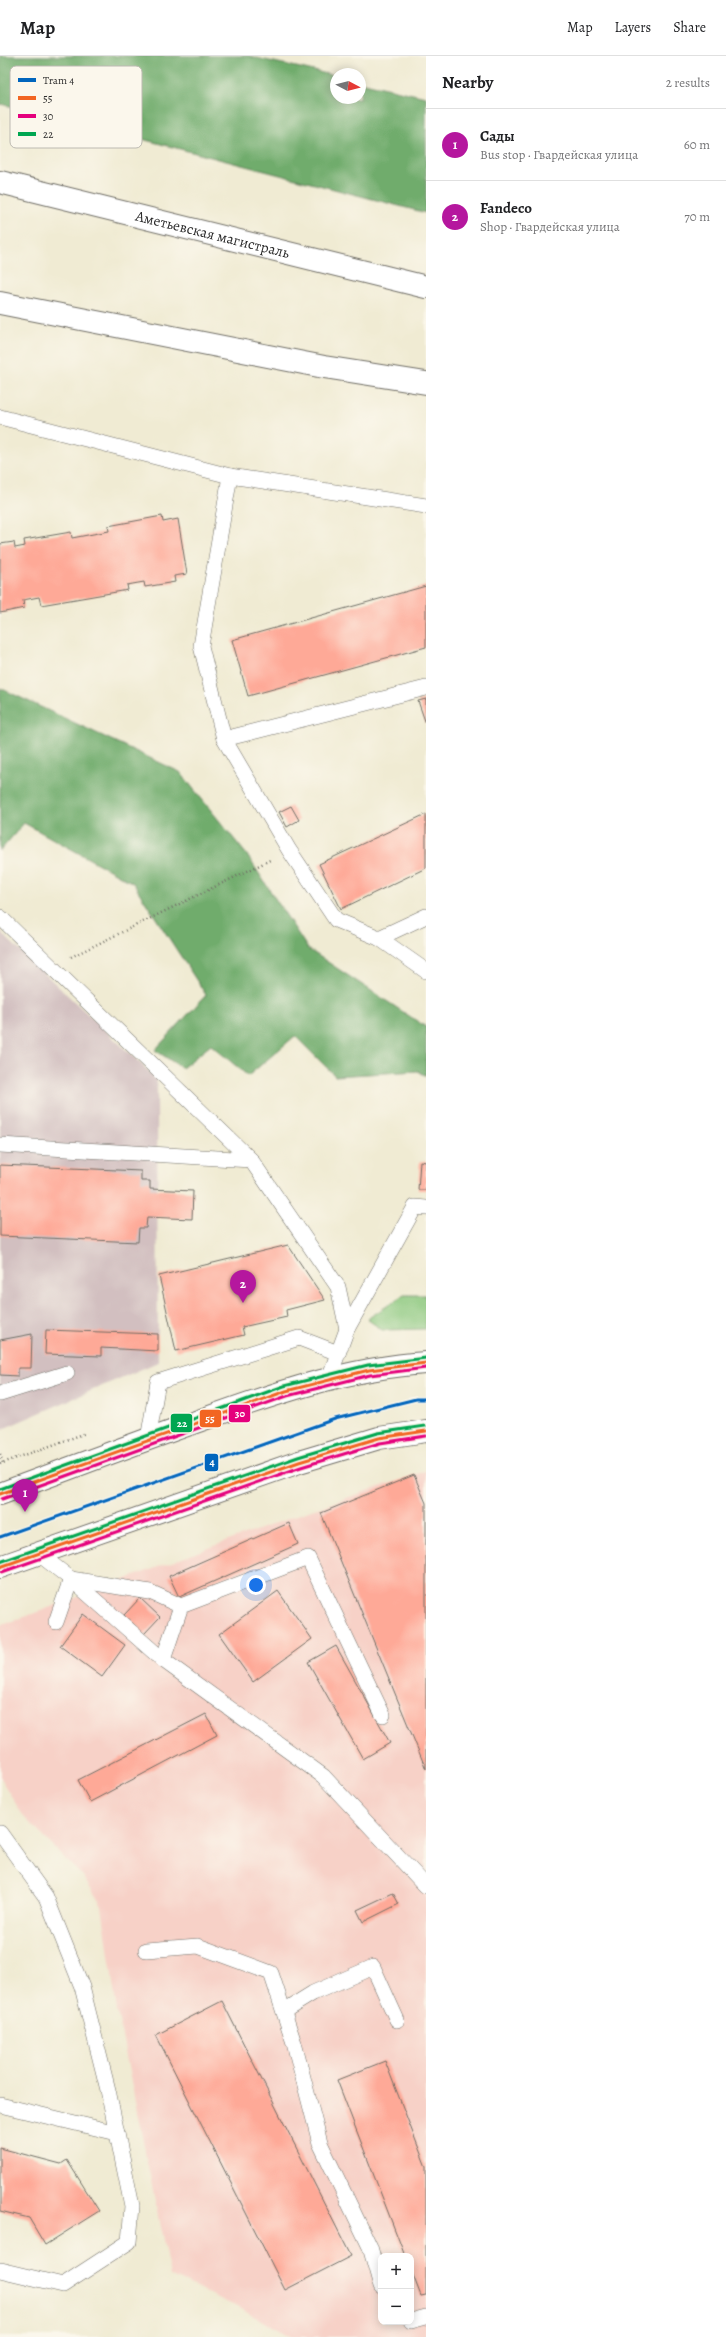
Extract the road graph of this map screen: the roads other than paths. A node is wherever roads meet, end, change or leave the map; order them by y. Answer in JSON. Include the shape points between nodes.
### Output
{"nodes":[{"id":1,"x":0,"y":182,"type":"edge"},
{"id":2,"x":426,"y":287,"type":"edge"},
{"id":3,"x":0,"y":303,"type":"edge"},
{"id":4,"x":426,"y":384,"type":"edge"},
{"id":5,"x":0,"y":417,"type":"edge"},
{"id":6,"x":230,"y":476,"type":"junction"},
{"id":7,"x":426,"y":506,"type":"edge"},
{"id":8,"x":426,"y":688,"type":"edge"},
{"id":9,"x":224,"y":739,"type":"junction"},
{"id":10,"x":426,"y":916,"type":"edge"},
{"id":11,"x":0,"y":917,"type":"edge"},
{"id":12,"x":378,"y":938,"type":"junction"},
{"id":13,"x":426,"y":971,"type":"edge"},
{"id":14,"x":0,"y":1145,"type":"edge"},
{"id":15,"x":251,"y":1160,"type":"junction"},
{"id":16,"x":426,"y":1208,"type":"edge"},
{"id":17,"x":346,"y":1329,"type":"junction"},
{"id":18,"x":338,"y":1353,"type":"junction"},
{"id":19,"x":426,"y":1363,"type":"edge"},
{"id":20,"x":67,"y":1373,"type":"dead end"},
{"id":21,"x":329,"y":1378,"type":"junction"},
{"id":22,"x":0,"y":1394,"type":"edge"},
{"id":23,"x":426,"y":1430,"type":"edge"},
{"id":24,"x":148,"y":1438,"type":"junction"},
{"id":25,"x":0,"y":1494,"type":"edge"},
{"id":26,"x":39,"y":1554,"type":"junction"},
{"id":27,"x":0,"y":1567,"type":"edge"},
{"id":28,"x":71,"y":1579,"type":"junction"},
{"id":29,"x":180,"y":1606,"type":"junction"},
{"id":30,"x":56,"y":1622,"type":"dead end"},
{"id":31,"x":163,"y":1660,"type":"junction"},
{"id":32,"x":383,"y":1715,"type":"dead end"},
{"id":33,"x":0,"y":1833,"type":"edge"},
{"id":34,"x":426,"y":1886,"type":"edge"},
{"id":35,"x":146,"y":1950,"type":"dead end"},
{"id":36,"x":284,"y":2011,"type":"junction"},
{"id":37,"x":397,"y":2020,"type":"dead end"},
{"id":38,"x":0,"y":2105,"type":"edge"},
{"id":39,"x":117,"y":2133,"type":"junction"},
{"id":40,"x":0,"y":2270,"type":"edge"},
{"id":41,"x":378,"y":2275,"type":"edge"},
{"id":42,"x":426,"y":2317,"type":"edge"},
{"id":43,"x":414,"y":2320,"type":"edge"}],
"edges":[{"from":1,"to":2,"type":"main road","name":"Аметьевская магистраль"},
{"from":3,"to":4,"type":"main road","via":[[324,367]]},
{"from":5,"to":6,"type":"lane"},
{"from":6,"to":7,"type":"lane"},
{"from":6,"to":9,"type":"lane","via":[[201,646]]},
{"from":8,"to":9,"type":"lane"},
{"from":9,"to":12,"type":"lane","via":[[289,850],[336,920]]},
{"from":10,"to":12,"type":"lane"},
{"from":11,"to":15,"type":"lane"},
{"from":12,"to":13,"type":"lane"},
{"from":14,"to":15,"type":"lane"},
{"from":15,"to":17,"type":"lane","via":[[338,1287]]},
{"from":16,"to":17,"type":"lane","via":[[415,1207]]},
{"from":17,"to":18,"type":"lane"},
{"from":18,"to":21,"type":"lane"},
{"from":18,"to":24,"type":"lane","via":[[299,1338],[158,1382]]},
{"from":19,"to":21,"type":"main road","via":[[399,1365]]},
{"from":20,"to":22,"type":"lane"},
{"from":21,"to":24,"type":"main road","via":[[277,1393]]},
{"from":23,"to":26,"type":"main road","via":[[379,1438],[299,1462]]},
{"from":24,"to":25,"type":"main road"},
{"from":26,"to":27,"type":"main road"},
{"from":26,"to":28,"type":"lane"},
{"from":28,"to":29,"type":"lane","via":[[150,1592]]},
{"from":28,"to":30,"type":"lane"},
{"from":28,"to":31,"type":"lane"},
{"from":29,"to":31,"type":"lane"},
{"from":29,"to":32,"type":"lane","via":[[308,1558]]},
{"from":31,"to":34,"type":"lane","via":[[324,1776]]},
{"from":33,"to":39,"type":"lane","via":[[46,1897],[82,1987]]},
{"from":35,"to":36,"type":"lane","via":[[198,1946],[271,1972]]},
{"from":36,"to":37,"type":"lane","via":[[313,1993],[374,1968]]},
{"from":36,"to":41,"type":"lane","via":[[320,2143],[370,2247]]},
{"from":38,"to":39,"type":"lane"},
{"from":39,"to":40,"type":"lane","via":[[132,2206],[129,2242],[63,2285]]},
{"from":42,"to":43,"type":"lane"}]}
